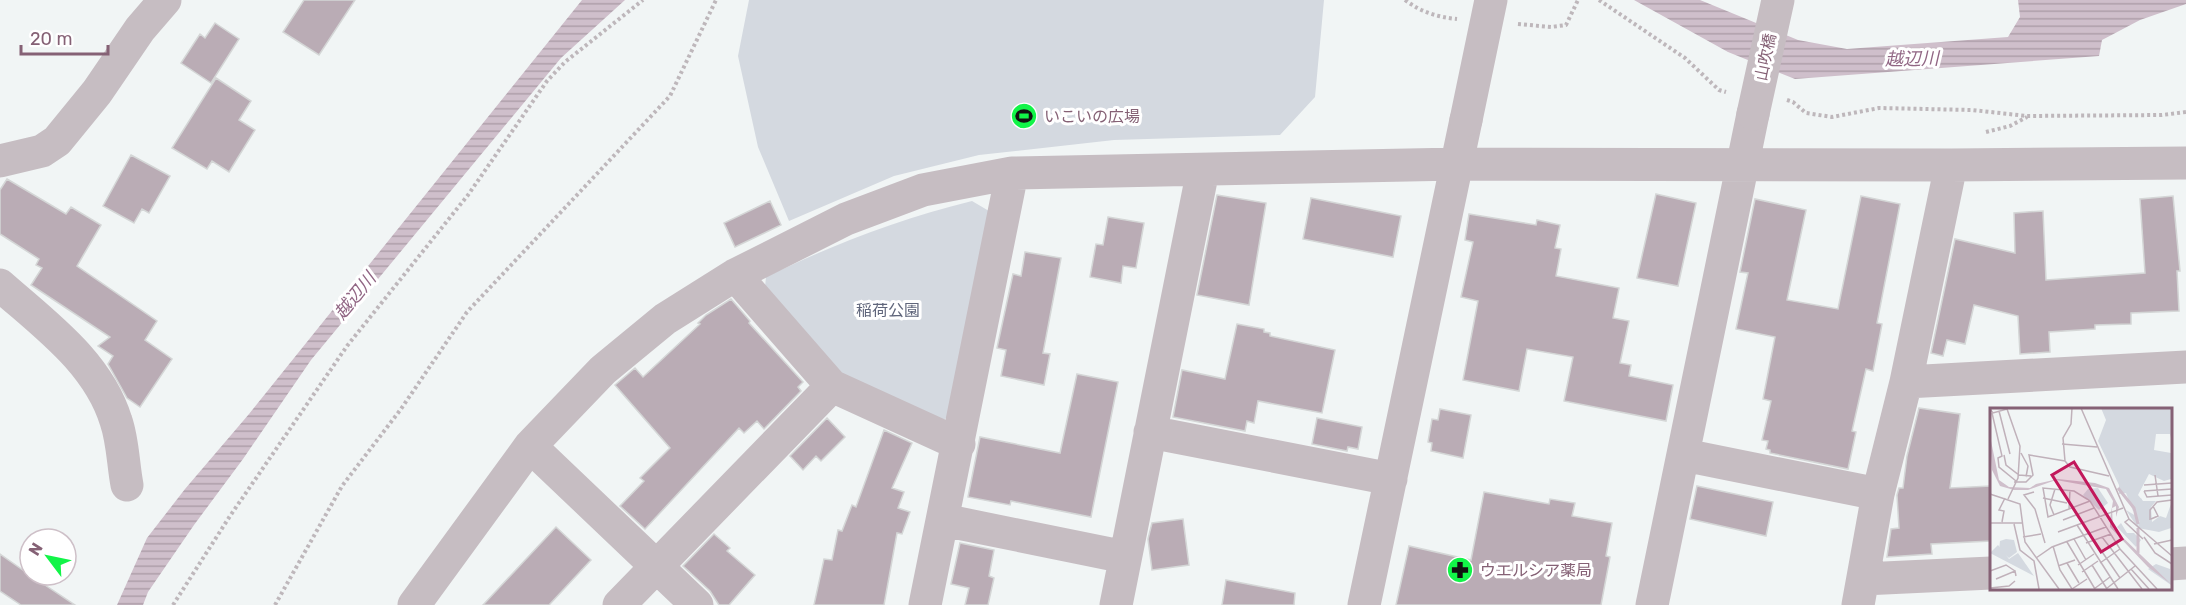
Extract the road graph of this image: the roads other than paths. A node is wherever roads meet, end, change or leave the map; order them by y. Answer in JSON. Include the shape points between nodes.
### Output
{"nodes":[{"id":1,"x":165,"y":0,"type":"edge"},
{"id":2,"x":1491,"y":0,"type":"edge"},
{"id":3,"x":1778,"y":0,"type":"edge"},
{"id":4,"x":0,"y":162,"type":"edge"},
{"id":5,"x":1743,"y":163,"type":"junction"},
{"id":6,"x":2186,"y":163,"type":"edge"},
{"id":7,"x":1458,"y":164,"type":"junction"},
{"id":8,"x":1951,"y":165,"type":"junction"},
{"id":9,"x":1203,"y":170,"type":"junction"},
{"id":10,"x":1012,"y":173,"type":"junction"},
{"id":11,"x":735,"y":275,"type":"junction"},
{"id":12,"x":0,"y":285,"type":"edge"},
{"id":13,"x":2186,"y":367,"type":"edge"},
{"id":14,"x":1906,"y":382,"type":"junction"},
{"id":15,"x":832,"y":386,"type":"junction"},
{"id":16,"x":1150,"y":432,"type":"junction"},
{"id":17,"x":959,"y":444,"type":"junction"},
{"id":18,"x":530,"y":446,"type":"junction"},
{"id":19,"x":1684,"y":455,"type":"junction"},
{"id":20,"x":1391,"y":479,"type":"junction"},
{"id":21,"x":127,"y":485,"type":"dead end"},
{"id":22,"x":1878,"y":494,"type":"junction"},
{"id":23,"x":943,"y":520,"type":"junction"},
{"id":24,"x":1125,"y":557,"type":"junction"},
{"id":25,"x":2186,"y":563,"type":"edge"},
{"id":26,"x":2171,"y":564,"type":"edge"},
{"id":27,"x":656,"y":566,"type":"junction"},
{"id":28,"x":1990,"y":573,"type":"edge"},
{"id":29,"x":1861,"y":592,"type":"edge"},
{"id":30,"x":414,"y":605,"type":"edge"},
{"id":31,"x":619,"y":605,"type":"edge"},
{"id":32,"x":696,"y":605,"type":"edge"},
{"id":33,"x":925,"y":605,"type":"edge"},
{"id":34,"x":1116,"y":605,"type":"edge"},
{"id":35,"x":1364,"y":605,"type":"edge"},
{"id":36,"x":1652,"y":605,"type":"edge"}],
"edges":[{"from":1,"to":4,"type":"street","via":[[57,141],[42,151]]},
{"from":2,"to":7,"type":"street","bridge":true},
{"from":3,"to":5,"type":"street","name":"山吹橋","bridge":true},
{"from":5,"to":7,"type":"street"},
{"from":5,"to":8,"type":"street"},
{"from":5,"to":19,"type":"street","name":"山吹橋"},
{"from":6,"to":8,"type":"street"},
{"from":7,"to":9,"type":"street"},
{"from":7,"to":20,"type":"street"},
{"from":8,"to":14,"type":"street"},
{"from":9,"to":10,"type":"street"},
{"from":9,"to":16,"type":"street"},
{"from":10,"to":11,"type":"street","via":[[912,194],[846,219]]},
{"from":10,"to":17,"type":"street"},
{"from":11,"to":15,"type":"street"},
{"from":11,"to":18,"type":"street","via":[[665,319],[603,370]]},
{"from":12,"to":21,"type":"street","via":[[64,341],[96,379],[116,421]]},
{"from":13,"to":14,"type":"street"},
{"from":14,"to":22,"type":"street"},
{"from":15,"to":17,"type":"street"},
{"from":15,"to":27,"type":"street"},
{"from":16,"to":20,"type":"street"},
{"from":16,"to":24,"type":"street"},
{"from":17,"to":23,"type":"street"},
{"from":18,"to":27,"type":"street"},
{"from":18,"to":30,"type":"street"},
{"from":19,"to":22,"type":"street"},
{"from":19,"to":36,"type":"street","name":"山吹橋"},
{"from":20,"to":35,"type":"street"},
{"from":22,"to":29,"type":"street"},
{"from":23,"to":24,"type":"street"},
{"from":23,"to":33,"type":"street"},
{"from":24,"to":34,"type":"street"},
{"from":25,"to":26,"type":"street"},
{"from":27,"to":31,"type":"street"},
{"from":27,"to":32,"type":"street"},
{"from":28,"to":29,"type":"street"}]}
